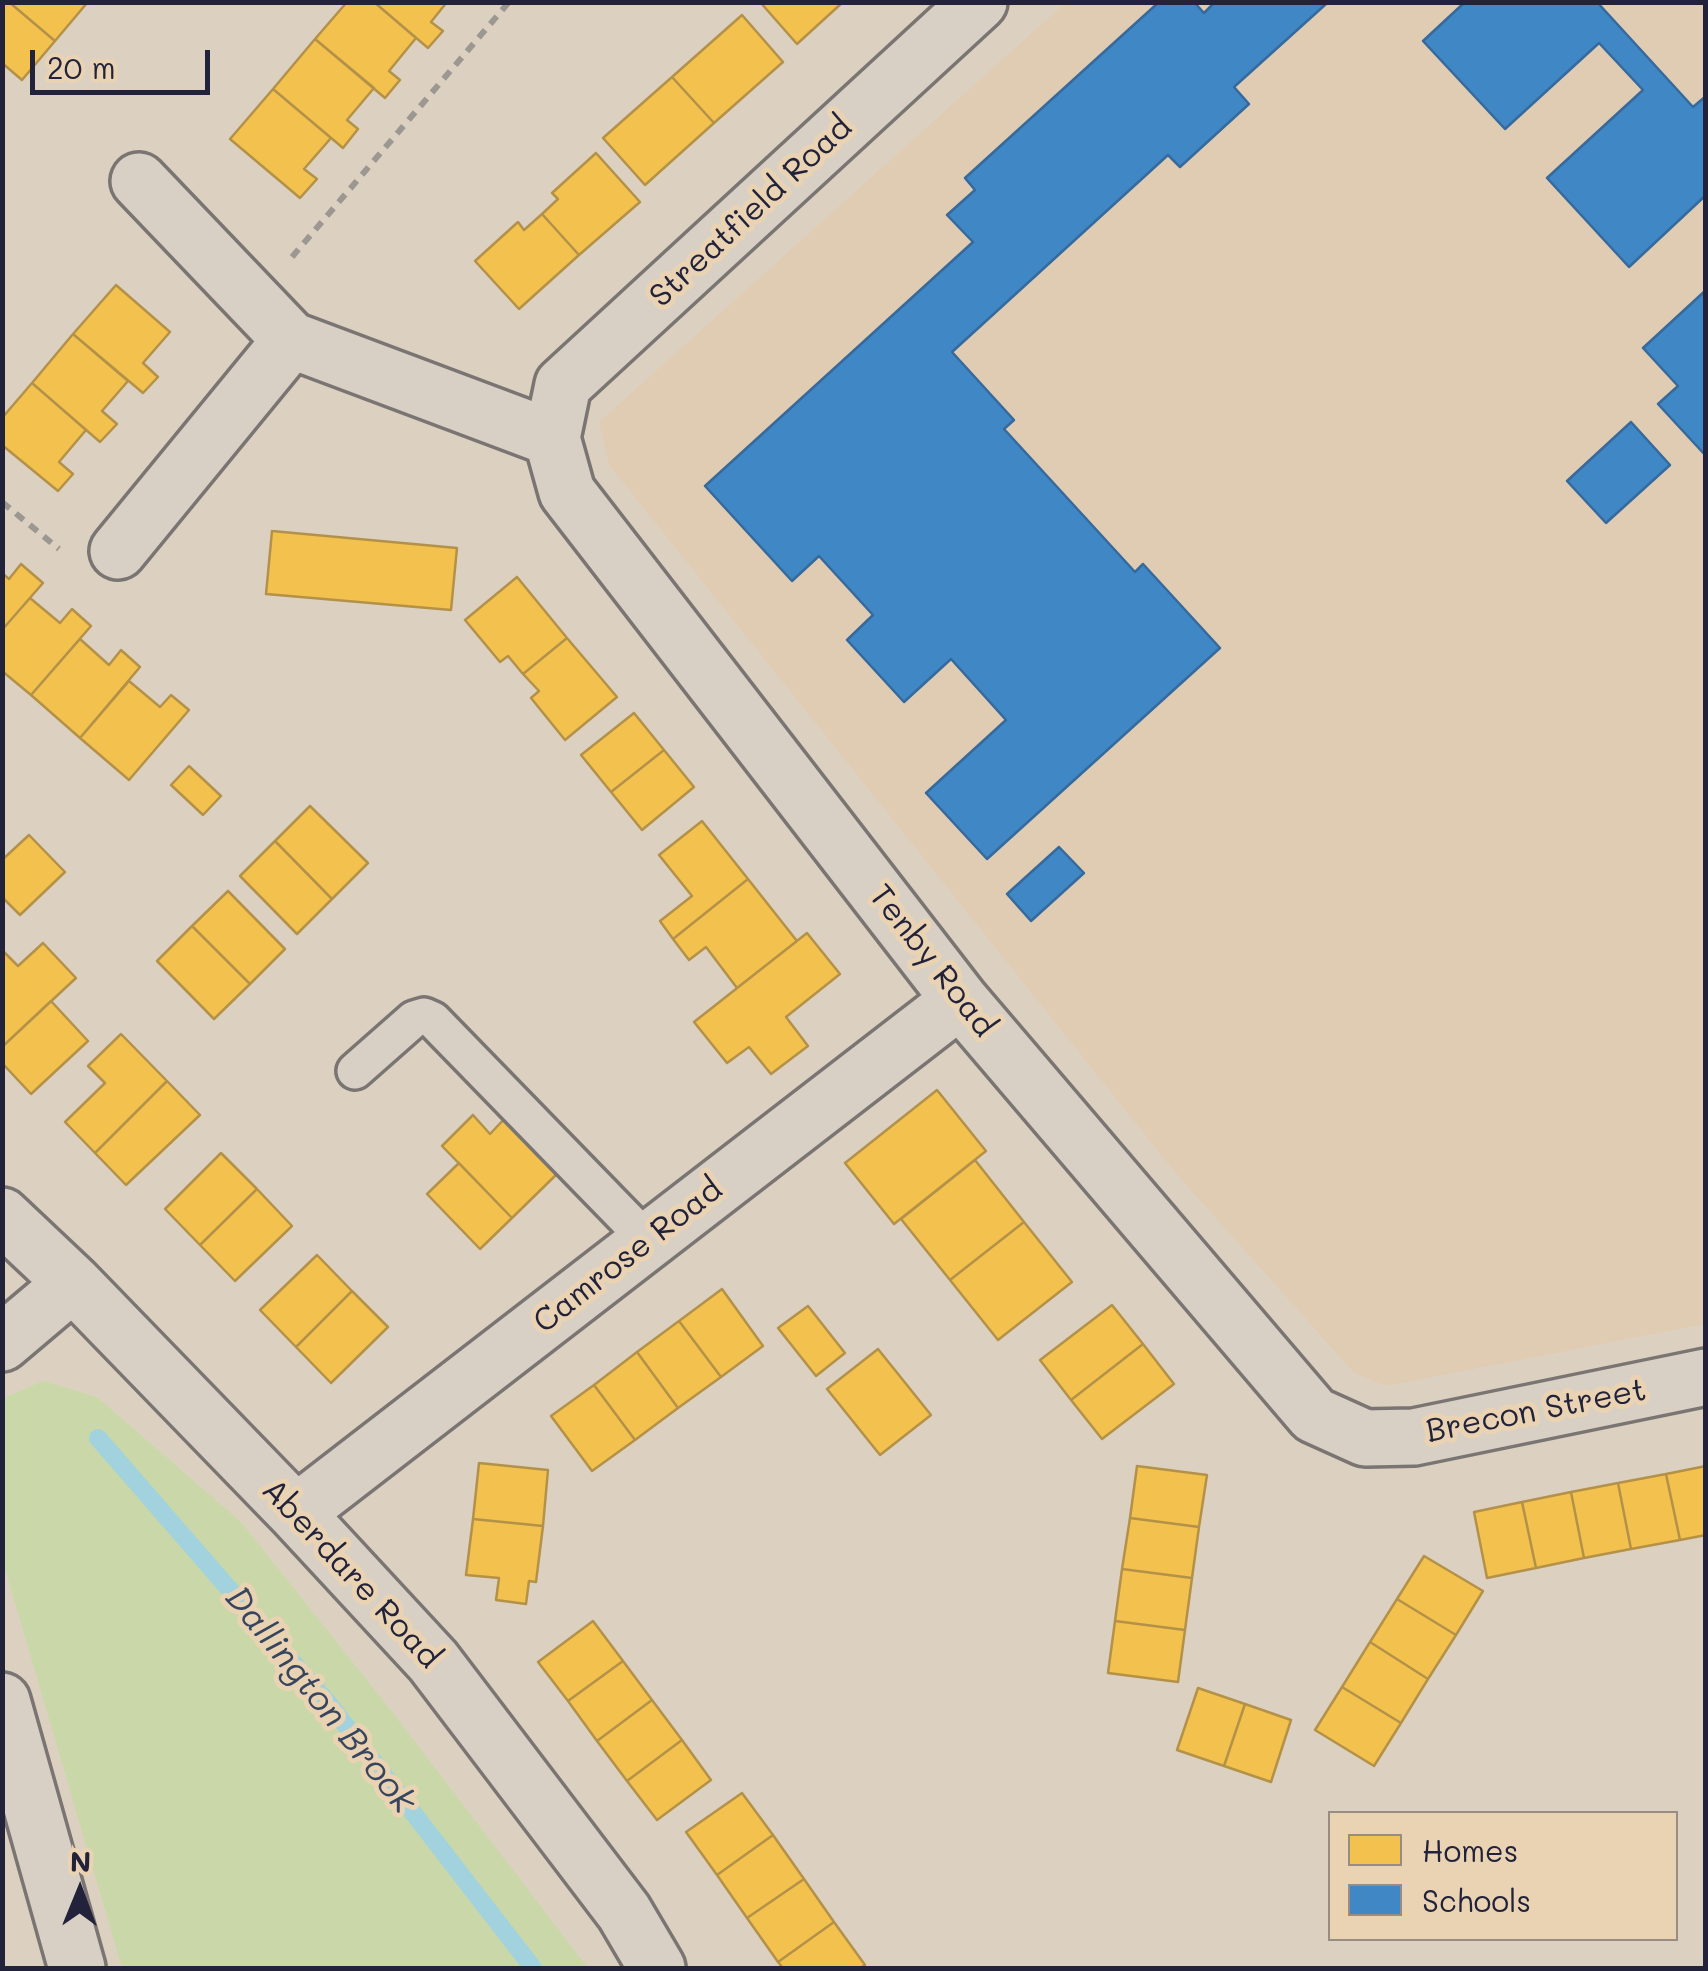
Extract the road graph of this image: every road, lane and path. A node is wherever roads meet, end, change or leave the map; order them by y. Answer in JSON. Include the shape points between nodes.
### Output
{"nodes":[{"id":1,"x":508,"y":2,"type":"edge"},
{"id":2,"x":979,"y":2,"type":"edge"},
{"id":3,"x":139,"y":181,"type":"dead end"},
{"id":4,"x":273,"y":321,"type":"junction"},
{"id":5,"x":552,"y":438,"type":"junction"},
{"id":6,"x":118,"y":551,"type":"dead end"},
{"id":7,"x":960,"y":1000,"type":"junction"},
{"id":8,"x":355,"y":1070,"type":"dead end"},
{"id":9,"x":2,"y":1216,"type":"edge"},
{"id":10,"x":648,"y":1241,"type":"junction"},
{"id":11,"x":74,"y":1283,"type":"junction"},
{"id":12,"x":2,"y":1344,"type":"edge"},
{"id":13,"x":1706,"y":1377,"type":"edge"},
{"id":14,"x":1365,"y":1438,"type":"joint"},
{"id":15,"x":296,"y":1513,"type":"junction"},
{"id":16,"x":2,"y":1701,"type":"edge"},
{"id":17,"x":77,"y":1968,"type":"edge"},
{"id":18,"x":657,"y":1968,"type":"edge"}],
"edges":[{"from":1,"to":4,"type":"path"},
{"from":2,"to":5,"type":"street","name":"Streatfield Road","via":[[563,385]]},
{"from":3,"to":4,"type":"street"},
{"from":4,"to":5,"type":"street"},
{"from":4,"to":6,"type":"street"},
{"from":5,"to":7,"type":"street","name":"Tenby Road","via":[[567,492]]},
{"from":7,"to":10,"type":"street","name":"Camrose Road"},
{"from":7,"to":14,"type":"street","name":"Tenby Road","via":[[1314,1415]]},
{"from":8,"to":10,"type":"lane","via":[[414,1019],[433,1020]]},
{"from":9,"to":11,"type":"street","name":"Aberdare Road"},
{"from":10,"to":15,"type":"street","name":"Camrose Road"},
{"from":11,"to":12,"type":"street"},
{"from":11,"to":15,"type":"street","name":"Aberdare Road"},
{"from":13,"to":14,"type":"street","name":"Brecon Street","via":[[1414,1437]]},
{"from":15,"to":18,"type":"street","name":"Aberdare Road","via":[[432,1661],[624,1912]]},
{"from":16,"to":17,"type":"street"}]}
